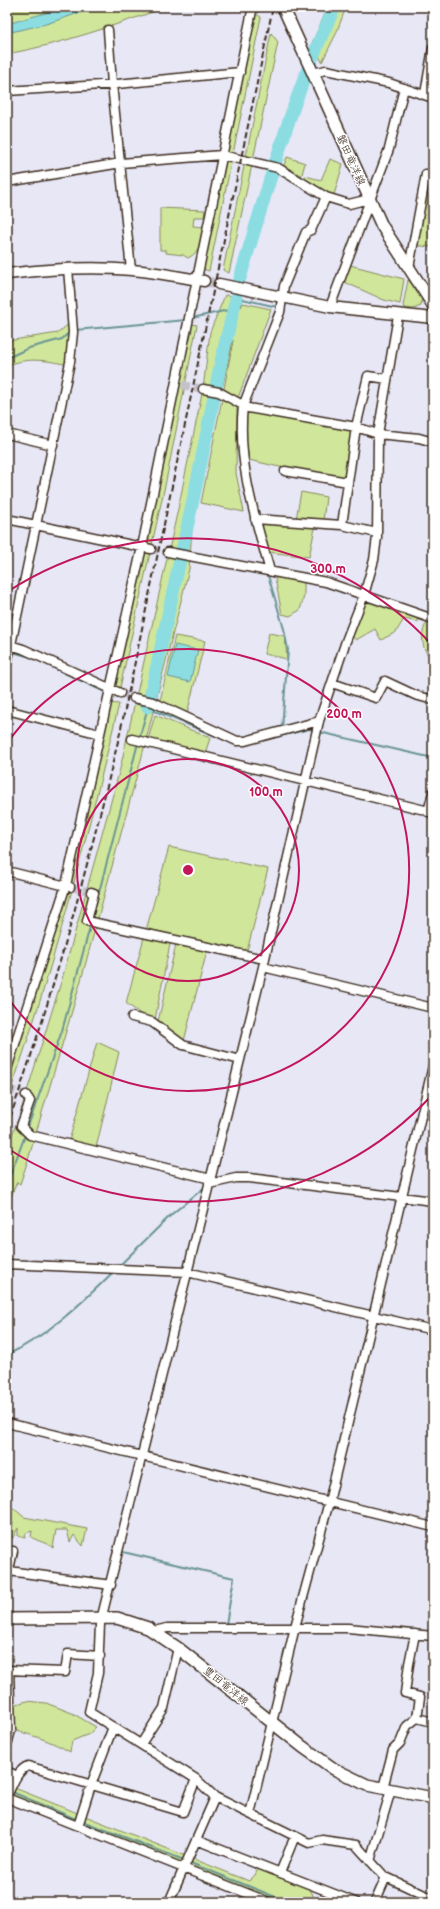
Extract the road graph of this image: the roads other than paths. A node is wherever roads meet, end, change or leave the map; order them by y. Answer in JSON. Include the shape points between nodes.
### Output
{"nodes":[{"id":1,"x":255,"y":7,"type":"edge"},
{"id":2,"x":283,"y":7,"type":"edge"},
{"id":3,"x":108,"y":30,"type":"dead end"},
{"id":4,"x":433,"y":48,"type":"edge"},
{"id":5,"x":240,"y":72,"type":"junction"},
{"id":6,"x":313,"y":73,"type":"junction"},
{"id":7,"x":112,"y":84,"type":"junction"},
{"id":8,"x":404,"y":88,"type":"junction"},
{"id":9,"x":7,"y":91,"type":"edge"},
{"id":10,"x":429,"y":96,"type":"edge"},
{"id":11,"x":222,"y":155,"type":"junction"},
{"id":12,"x":121,"y":163,"type":"junction"},
{"id":13,"x":433,"y":176,"type":"edge"},
{"id":14,"x":7,"y":182,"type":"edge"},
{"id":15,"x":326,"y":197,"type":"junction"},
{"id":16,"x":369,"y":200,"type":"junction"},
{"id":17,"x":68,"y":268,"type":"junction"},
{"id":18,"x":409,"y":268,"type":"junction"},
{"id":19,"x":131,"y":270,"type":"junction"},
{"id":20,"x":7,"y":274,"type":"edge"},
{"id":21,"x":200,"y":280,"type":"junction"},
{"id":22,"x":219,"y":284,"type":"tunnel mouth"},
{"id":23,"x":283,"y":298,"type":"junction"},
{"id":24,"x":433,"y":305,"type":"edge"},
{"id":25,"x":330,"y":307,"type":"junction"},
{"id":26,"x":398,"y":316,"type":"junction"},
{"id":27,"x":433,"y":318,"type":"edge"},
{"id":28,"x":387,"y":379,"type":"junction"},
{"id":29,"x":203,"y":389,"type":"tunnel mouth"},
{"id":30,"x":244,"y":406,"type":"junction"},
{"id":31,"x":356,"y":427,"type":"junction"},
{"id":32,"x":7,"y":434,"type":"edge"},
{"id":33,"x":378,"y":434,"type":"junction"},
{"id":34,"x":433,"y":442,"type":"edge"},
{"id":35,"x":53,"y":445,"type":"junction"},
{"id":36,"x":285,"y":471,"type":"dead end"},
{"id":37,"x":348,"y":482,"type":"junction"},
{"id":38,"x":7,"y":519,"type":"edge"},
{"id":39,"x":255,"y":519,"type":"junction"},
{"id":40,"x":37,"y":525,"type":"junction"},
{"id":41,"x":342,"y":525,"type":"junction"},
{"id":42,"x":377,"y":533,"type":"junction"},
{"id":43,"x":142,"y":547,"type":"junction"},
{"id":44,"x":151,"y":549,"type":"tunnel mouth"},
{"id":45,"x":168,"y":552,"type":"tunnel mouth"},
{"id":46,"x":270,"y":572,"type":"junction"},
{"id":47,"x":364,"y":595,"type":"junction"},
{"id":48,"x":433,"y":619,"type":"edge"},
{"id":49,"x":9,"y":645,"type":"edge"},
{"id":50,"x":7,"y":664,"type":"edge"},
{"id":51,"x":332,"y":684,"type":"junction"},
{"id":52,"x":111,"y":689,"type":"junction"},
{"id":53,"x":120,"y":693,"type":"tunnel mouth"},
{"id":54,"x":134,"y":698,"type":"tunnel mouth"},
{"id":55,"x":433,"y":700,"type":"edge"},
{"id":56,"x":7,"y":710,"type":"edge"},
{"id":57,"x":319,"y":722,"type":"junction"},
{"id":58,"x":100,"y":734,"type":"junction"},
{"id":59,"x":132,"y":739,"type":"dead end"},
{"id":60,"x":306,"y":783,"type":"junction"},
{"id":61,"x":433,"y":792,"type":"edge"},
{"id":62,"x":431,"y":812,"type":"edge"},
{"id":63,"x":7,"y":871,"type":"edge"},
{"id":64,"x":69,"y":886,"type":"junction"},
{"id":65,"x":91,"y":892,"type":"dead end"},
{"id":66,"x":264,"y":958,"type":"junction"},
{"id":67,"x":263,"y":967,"type":"junction"},
{"id":68,"x":433,"y":1008,"type":"edge"},
{"id":69,"x":132,"y":1017,"type":"dead end"},
{"id":70,"x":240,"y":1060,"type":"junction"},
{"id":71,"x":433,"y":1066,"type":"edge"},
{"id":72,"x":7,"y":1069,"type":"edge"},
{"id":73,"x":26,"y":1095,"type":"dead end"},
{"id":74,"x":210,"y":1182,"type":"junction"},
{"id":75,"x":401,"y":1197,"type":"junction"},
{"id":76,"x":433,"y":1201,"type":"edge"},
{"id":77,"x":7,"y":1264,"type":"edge"},
{"id":78,"x":187,"y":1272,"type":"junction"},
{"id":79,"x":374,"y":1316,"type":"junction"},
{"id":80,"x":433,"y":1330,"type":"edge"},
{"id":81,"x":7,"y":1423,"type":"edge"},
{"id":82,"x":142,"y":1456,"type":"junction"},
{"id":83,"x":329,"y":1502,"type":"junction"},
{"id":84,"x":433,"y":1526,"type":"edge"},
{"id":85,"x":13,"y":1551,"type":"dead end"},
{"id":86,"x":9,"y":1571,"type":"junction"},
{"id":87,"x":7,"y":1579,"type":"edge"},
{"id":88,"x":110,"y":1585,"type":"junction"},
{"id":89,"x":102,"y":1618,"type":"junction"},
{"id":90,"x":7,"y":1619,"type":"edge"},
{"id":91,"x":295,"y":1627,"type":"junction"},
{"id":92,"x":154,"y":1631,"type":"junction"},
{"id":93,"x":415,"y":1634,"type":"junction"},
{"id":94,"x":433,"y":1636,"type":"edge"},
{"id":95,"x":178,"y":1648,"type":"junction"},
{"id":96,"x":100,"y":1656,"type":"junction"},
{"id":97,"x":8,"y":1670,"type":"edge"},
{"id":98,"x":417,"y":1718,"type":"junction"},
{"id":99,"x":433,"y":1722,"type":"edge"},
{"id":100,"x":272,"y":1724,"type":"junction"},
{"id":101,"x":113,"y":1728,"type":"junction"},
{"id":102,"x":141,"y":1744,"type":"junction"},
{"id":103,"x":7,"y":1745,"type":"edge"},
{"id":104,"x":7,"y":1771,"type":"edge"},
{"id":105,"x":17,"y":1776,"type":"junction"},
{"id":106,"x":196,"y":1779,"type":"junction"},
{"id":107,"x":91,"y":1784,"type":"junction"},
{"id":108,"x":387,"y":1789,"type":"junction"},
{"id":109,"x":7,"y":1795,"type":"edge"},
{"id":110,"x":215,"y":1797,"type":"junction"},
{"id":111,"x":433,"y":1798,"type":"edge"},
{"id":112,"x":250,"y":1814,"type":"junction"},
{"id":113,"x":78,"y":1826,"type":"junction"},
{"id":114,"x":295,"y":1836,"type":"junction"},
{"id":115,"x":196,"y":1840,"type":"junction"},
{"id":116,"x":370,"y":1861,"type":"junction"},
{"id":117,"x":184,"y":1868,"type":"junction"},
{"id":118,"x":280,"y":1873,"type":"junction"},
{"id":119,"x":386,"y":1877,"type":"junction"},
{"id":120,"x":433,"y":1899,"type":"edge"},
{"id":121,"x":169,"y":1902,"type":"edge"},
{"id":122,"x":270,"y":1902,"type":"edge"},
{"id":123,"x":355,"y":1902,"type":"edge"},
{"id":124,"x":375,"y":1902,"type":"edge"}],
"edges":[{"from":1,"to":5,"type":"street","via":[[252,11]]},
{"from":2,"to":6,"type":"main road","name":"磐田竜洋線"},
{"from":3,"to":7,"type":"street"},
{"from":4,"to":10,"type":"street"},
{"from":5,"to":7,"type":"street"},
{"from":5,"to":11,"type":"street"},
{"from":6,"to":8,"type":"street","via":[[326,70]]},
{"from":6,"to":16,"type":"main road","name":"磐田竜洋線"},
{"from":7,"to":9,"type":"street"},
{"from":7,"to":12,"type":"street"},
{"from":8,"to":10,"type":"street"},
{"from":8,"to":16,"type":"street","via":[[389,149]]},
{"from":11,"to":12,"type":"street"},
{"from":11,"to":15,"type":"street","via":[[278,168]]},
{"from":11,"to":21,"type":"street"},
{"from":12,"to":14,"type":"street"},
{"from":12,"to":19,"type":"street"},
{"from":13,"to":18,"type":"street","via":[[426,174]]},
{"from":15,"to":16,"type":"street","via":[[349,204]]},
{"from":15,"to":23,"type":"street","via":[[311,230],[306,232],[284,286]]},
{"from":16,"to":18,"type":"main road","name":"磐田竜洋線"},
{"from":16,"to":25,"type":"street"},
{"from":17,"to":19,"type":"street"},
{"from":17,"to":20,"type":"street"},
{"from":17,"to":35,"type":"street","via":[[73,332],[70,362]]},
{"from":18,"to":24,"type":"main road","name":"磐田竜洋線"},
{"from":19,"to":21,"type":"street"},
{"from":21,"to":43,"type":"street"},
{"from":22,"to":23,"type":"street"},
{"from":23,"to":25,"type":"street"},
{"from":23,"to":30,"type":"street"},
{"from":25,"to":26,"type":"street"},
{"from":26,"to":27,"type":"street"},
{"from":26,"to":28,"type":"street"},
{"from":28,"to":31,"type":"street","via":[[368,376]]},
{"from":28,"to":33,"type":"street"},
{"from":29,"to":30,"type":"street","via":[[219,392]]},
{"from":30,"to":31,"type":"street"},
{"from":30,"to":39,"type":"street","via":[[242,420],[246,479]]},
{"from":31,"to":33,"type":"street"},
{"from":31,"to":37,"type":"street"},
{"from":32,"to":35,"type":"street"},
{"from":33,"to":34,"type":"street"},
{"from":33,"to":42,"type":"street"},
{"from":35,"to":40,"type":"street"},
{"from":36,"to":37,"type":"street"},
{"from":37,"to":41,"type":"street"},
{"from":38,"to":40,"type":"street"},
{"from":39,"to":41,"type":"street"},
{"from":39,"to":46,"type":"street"},
{"from":40,"to":43,"type":"street"},
{"from":40,"to":49,"type":"street"},
{"from":41,"to":42,"type":"street"},
{"from":42,"to":47,"type":"street","via":[[374,560]]},
{"from":43,"to":44,"type":"street"},
{"from":43,"to":52,"type":"street"},
{"from":45,"to":46,"type":"street"},
{"from":46,"to":47,"type":"street","via":[[326,582]]},
{"from":47,"to":48,"type":"street"},
{"from":47,"to":51,"type":"street"},
{"from":49,"to":50,"type":"street"},
{"from":49,"to":52,"type":"street"},
{"from":51,"to":55,"type":"street","via":[[376,698],[385,681],[415,696]]},
{"from":51,"to":57,"type":"street"},
{"from":52,"to":53,"type":"street"},
{"from":52,"to":58,"type":"street"},
{"from":54,"to":57,"type":"street","via":[[154,702],[237,741]]},
{"from":56,"to":58,"type":"street"},
{"from":57,"to":60,"type":"street"},
{"from":58,"to":64,"type":"street"},
{"from":59,"to":60,"type":"street"},
{"from":60,"to":62,"type":"street"},
{"from":60,"to":66,"type":"street"},
{"from":61,"to":62,"type":"street"},
{"from":63,"to":64,"type":"street"},
{"from":64,"to":72,"type":"street"},
{"from":65,"to":66,"type":"street","via":[[94,894],[87,920]]},
{"from":66,"to":67,"type":"street"},
{"from":67,"to":68,"type":"street"},
{"from":67,"to":70,"type":"street"},
{"from":69,"to":70,"type":"street","via":[[152,1022],[183,1045]]},
{"from":70,"to":74,"type":"street"},
{"from":71,"to":75,"type":"street"},
{"from":73,"to":74,"type":"street","via":[[30,1101],[21,1126],[30,1135]]},
{"from":74,"to":75,"type":"street","via":[[249,1178]]},
{"from":74,"to":78,"type":"street"},
{"from":75,"to":76,"type":"street"},
{"from":75,"to":79,"type":"street"},
{"from":77,"to":78,"type":"street"},
{"from":78,"to":79,"type":"street"},
{"from":78,"to":82,"type":"street"},
{"from":79,"to":80,"type":"street"},
{"from":79,"to":83,"type":"street"},
{"from":81,"to":82,"type":"street"},
{"from":82,"to":83,"type":"street"},
{"from":82,"to":88,"type":"street"},
{"from":83,"to":84,"type":"street"},
{"from":83,"to":91,"type":"street"},
{"from":85,"to":86,"type":"street"},
{"from":86,"to":87,"type":"street"},
{"from":86,"to":88,"type":"street"},
{"from":88,"to":89,"type":"street"},
{"from":89,"to":90,"type":"main road","name":"豊田竜洋線"},
{"from":89,"to":92,"type":"main road","name":"豊田竜洋線","via":[[133,1622]]},
{"from":89,"to":96,"type":"street"},
{"from":91,"to":92,"type":"street","via":[[167,1628]]},
{"from":91,"to":93,"type":"street","via":[[348,1628]]},
{"from":91,"to":100,"type":"street"},
{"from":92,"to":95,"type":"main road","name":"豊田竜洋線"},
{"from":93,"to":94,"type":"street"},
{"from":93,"to":98,"type":"street","via":[[405,1693],[420,1697]]},
{"from":95,"to":100,"type":"main road","name":"豊田竜洋線"},
{"from":95,"to":102,"type":"street","via":[[164,1708]]},
{"from":96,"to":97,"type":"street","via":[[68,1654],[65,1672]]},
{"from":96,"to":101,"type":"street","via":[[89,1712]]},
{"from":97,"to":103,"type":"street","via":[[11,1730]]},
{"from":98,"to":99,"type":"street"},
{"from":98,"to":108,"type":"street","via":[[407,1726],[400,1743],[393,1750]]},
{"from":100,"to":108,"type":"main road","name":"豊田竜洋線","via":[[334,1770],[349,1778]]},
{"from":100,"to":112,"type":"street"},
{"from":101,"to":102,"type":"street"},
{"from":101,"to":107,"type":"street"},
{"from":102,"to":106,"type":"street"},
{"from":104,"to":105,"type":"street"},
{"from":105,"to":107,"type":"street","via":[[28,1766]]},
{"from":105,"to":109,"type":"street"},
{"from":106,"to":107,"type":"street","via":[[184,1812]]},
{"from":106,"to":110,"type":"street"},
{"from":107,"to":113,"type":"street"},
{"from":108,"to":111,"type":"main road","name":"豊田竜洋線"},
{"from":108,"to":116,"type":"street"},
{"from":109,"to":113,"type":"street"},
{"from":110,"to":112,"type":"street"},
{"from":110,"to":115,"type":"street"},
{"from":112,"to":114,"type":"street"},
{"from":113,"to":117,"type":"street"},
{"from":114,"to":116,"type":"street","via":[[309,1843],[322,1840],[356,1845]]},
{"from":114,"to":118,"type":"street"},
{"from":115,"to":117,"type":"street"},
{"from":115,"to":118,"type":"street"},
{"from":116,"to":119,"type":"street"},
{"from":117,"to":121,"type":"street"},
{"from":117,"to":122,"type":"street"},
{"from":118,"to":123,"type":"street"},
{"from":119,"to":120,"type":"street"},
{"from":119,"to":124,"type":"street"}]}
